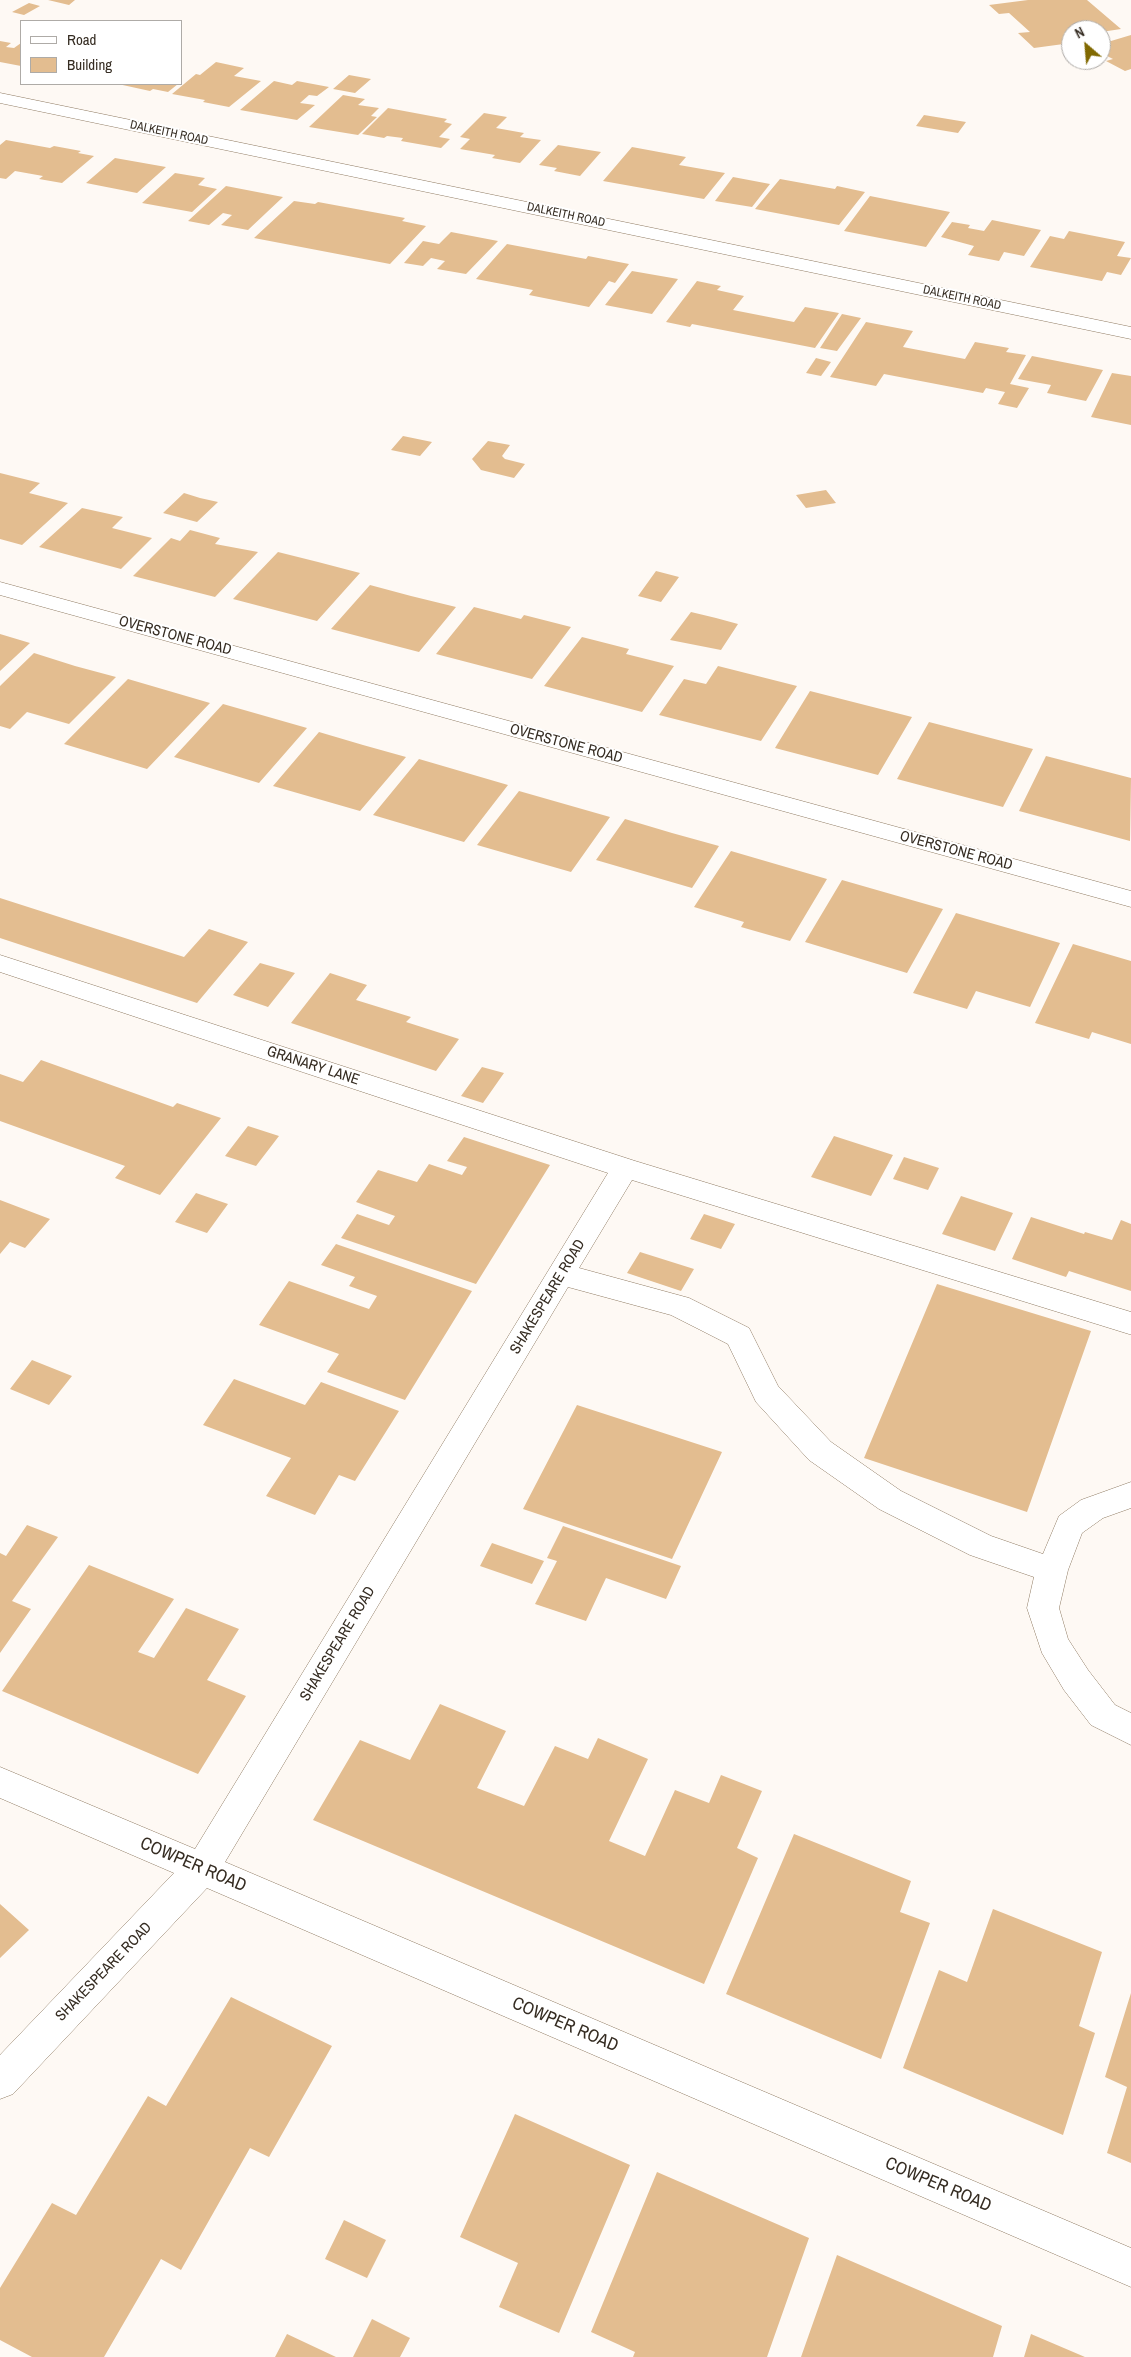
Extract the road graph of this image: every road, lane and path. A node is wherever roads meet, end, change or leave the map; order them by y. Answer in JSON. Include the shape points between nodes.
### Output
{"nodes":[{"id":1,"x":0,"y":98,"type":"edge"},
{"id":2,"x":1131,"y":333,"type":"edge"},
{"id":3,"x":0,"y":588,"type":"edge"},
{"id":4,"x":1131,"y":899,"type":"edge"},
{"id":5,"x":0,"y":964,"type":"edge"},
{"id":6,"x":625,"y":1168,"type":"junction"},
{"id":7,"x":562,"y":1274,"type":"junction"},
{"id":8,"x":1129,"y":1323,"type":"dead end"},
{"id":9,"x":1131,"y":1495,"type":"edge"},
{"id":10,"x":1052,"y":1570,"type":"junction"},
{"id":11,"x":1131,"y":1730,"type":"edge"},
{"id":12,"x":0,"y":1782,"type":"edge"},
{"id":13,"x":202,"y":1869,"type":"junction"},
{"id":14,"x":0,"y":2081,"type":"edge"},
{"id":15,"x":1131,"y":2268,"type":"edge"}],
"edges":[{"from":1,"to":2,"type":"street","name":"DALKEITH ROAD"},
{"from":3,"to":4,"type":"street","name":"OVERSTONE ROAD"},
{"from":5,"to":6,"type":"street","name":"GRANARY LANE"},
{"from":6,"to":7,"type":"street","name":"SHAKESPEARE ROAD"},
{"from":6,"to":8,"type":"street","name":"GRANARY LANE"},
{"from":7,"to":10,"type":"street","via":[[679,1306],[738,1336],[767,1394],[820,1451],[890,1500],[981,1546]]},
{"from":7,"to":13,"type":"street","name":"SHAKESPEARE ROAD"},
{"from":9,"to":10,"type":"street","via":[[1092,1509],[1070,1525]]},
{"from":10,"to":11,"type":"street","via":[[1043,1608],[1053,1643],[1103,1715]]},
{"from":12,"to":13,"type":"street","name":"COWPER ROAD"},
{"from":13,"to":14,"type":"street","name":"SHAKESPEARE ROAD"},
{"from":13,"to":15,"type":"street","name":"COWPER ROAD"}]}
